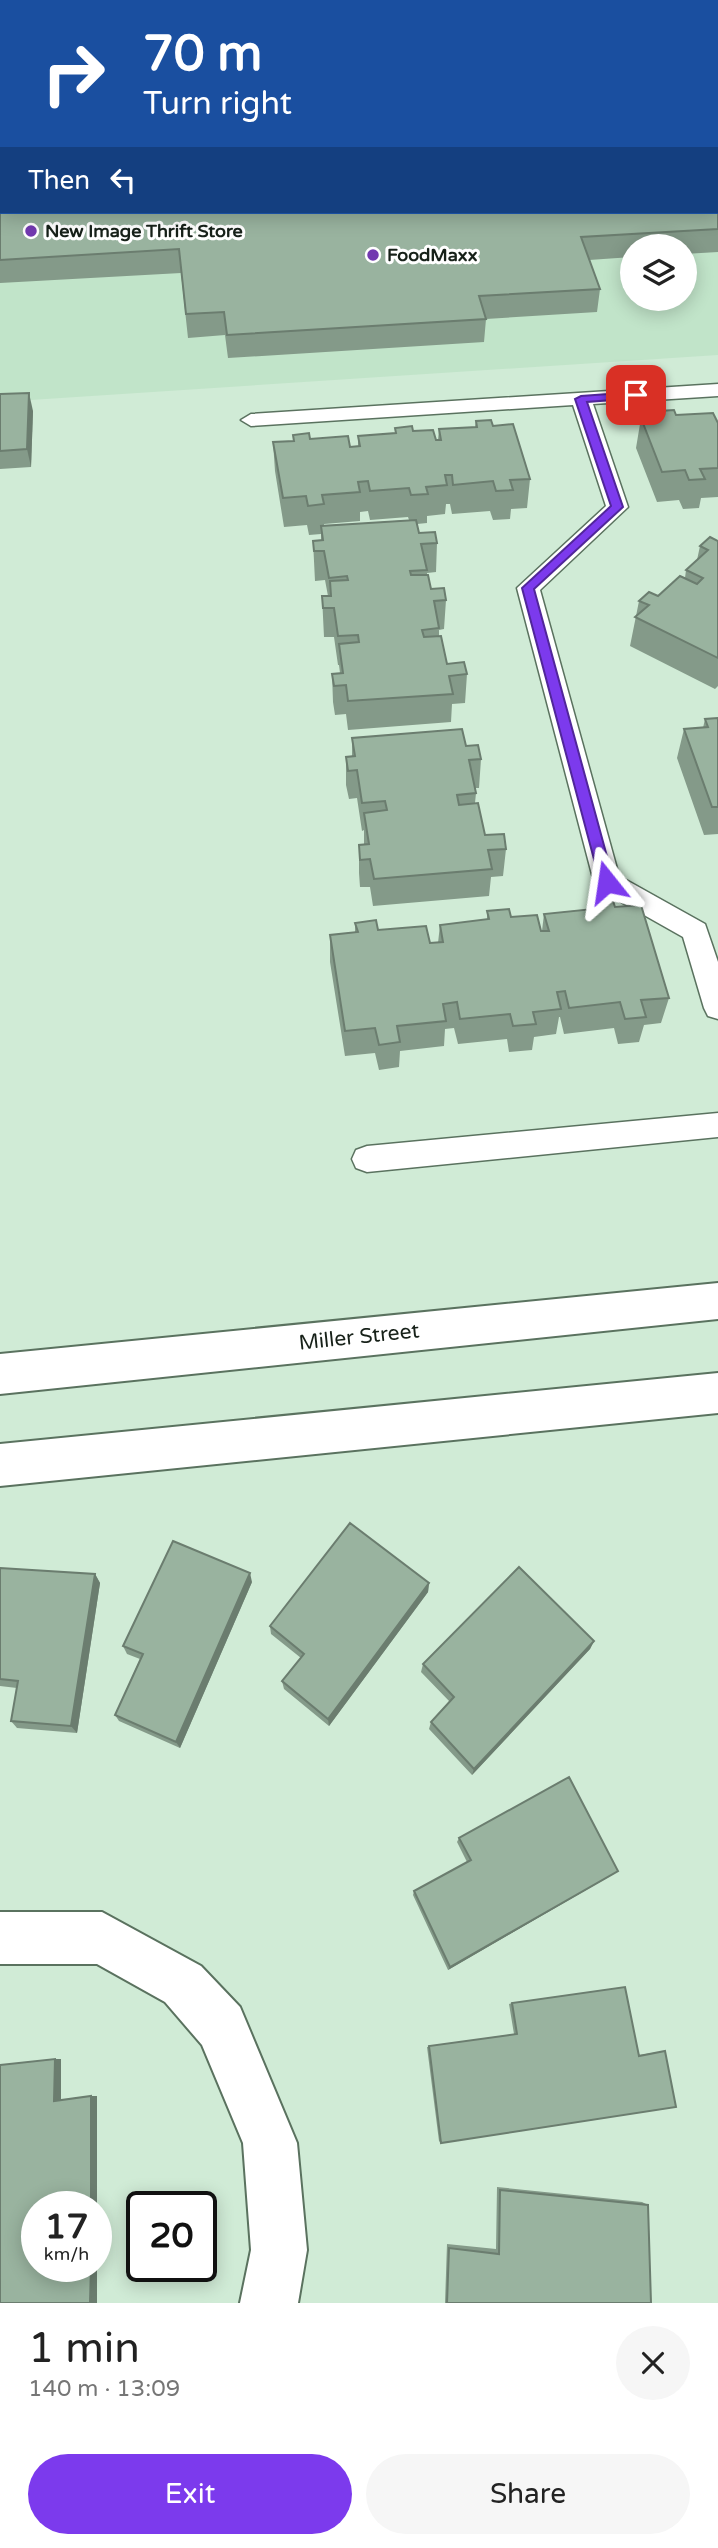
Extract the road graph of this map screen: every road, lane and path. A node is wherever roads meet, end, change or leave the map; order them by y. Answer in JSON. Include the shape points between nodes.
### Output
{"nodes":[{"id":1,"x":718,"y":390,"type":"edge"},
{"id":2,"x":581,"y":399,"type":"junction"},
{"id":3,"x":251,"y":421,"type":"dead end"},
{"id":4,"x":718,"y":1008,"type":"edge"},
{"id":5,"x":718,"y":1125,"type":"edge"},
{"id":6,"x":368,"y":1159,"type":"dead end"},
{"id":7,"x":718,"y":1301,"type":"edge"},
{"id":8,"x":0,"y":1374,"type":"edge"},
{"id":9,"x":718,"y":1393,"type":"edge"},
{"id":10,"x":0,"y":1465,"type":"edge"},
{"id":11,"x":0,"y":1938,"type":"edge"},
{"id":12,"x":269,"y":2303,"type":"edge"}],
"edges":[{"from":1,"to":2,"type":"lane"},
{"from":2,"to":3,"type":"lane"},
{"from":2,"to":4,"type":"lane","via":[[617,507],[528,588],[607,882],[695,931]]},
{"from":5,"to":6,"type":"lane"},
{"from":7,"to":8,"type":"street","name":"Miller Street"},
{"from":9,"to":10,"type":"street"},
{"from":11,"to":12,"type":"street","via":[[103,1938],[183,1984],[221,2026],[270,2143],[279,2250]]}]}
